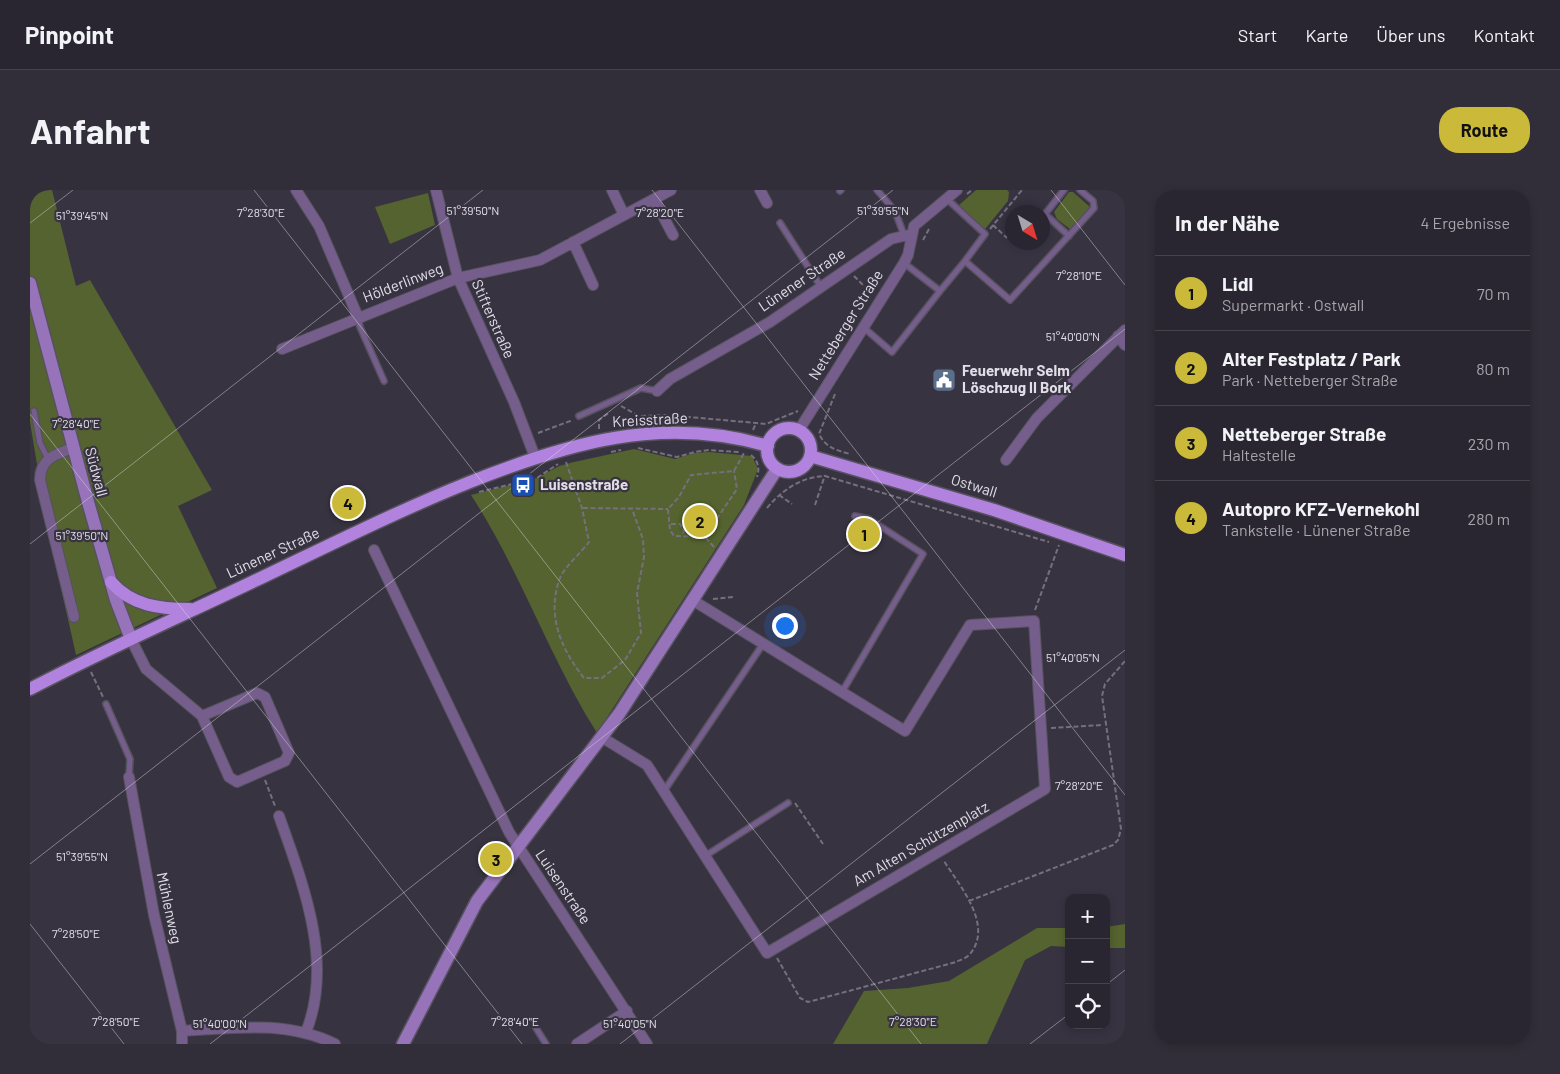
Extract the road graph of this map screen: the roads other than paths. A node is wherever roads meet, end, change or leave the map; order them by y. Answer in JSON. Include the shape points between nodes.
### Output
{"nodes":[{"id":1,"x":296,"y":190,"type":"edge"},
{"id":2,"x":436,"y":190,"type":"edge"},
{"id":3,"x":612,"y":190,"type":"edge"},
{"id":4,"x":671,"y":190,"type":"edge"},
{"id":5,"x":760,"y":190,"type":"edge"},
{"id":6,"x":877,"y":190,"type":"edge"},
{"id":7,"x":957,"y":190,"type":"edge"},
{"id":8,"x":1064,"y":190,"type":"edge"},
{"id":9,"x":1080,"y":190,"type":"edge"},
{"id":10,"x":654,"y":199,"type":"junction"},
{"id":11,"x":947,"y":199,"type":"junction"},
{"id":12,"x":767,"y":204,"type":"dead end"},
{"id":13,"x":624,"y":215,"type":"junction"},
{"id":14,"x":780,"y":223,"type":"dead end"},
{"id":15,"x":908,"y":234,"type":"junction"},
{"id":16,"x":673,"y":235,"type":"dead end"},
{"id":17,"x":1068,"y":236,"type":"junction"},
{"id":18,"x":573,"y":242,"type":"junction"},
{"id":19,"x":965,"y":261,"type":"junction"},
{"id":20,"x":904,"y":263,"type":"junction"},
{"id":21,"x":458,"y":278,"type":"junction"},
{"id":22,"x":30,"y":283,"type":"edge"},
{"id":23,"x":592,"y":285,"type":"dead end"},
{"id":24,"x":821,"y":287,"type":"junction"},
{"id":25,"x":940,"y":291,"type":"junction"},
{"id":26,"x":358,"y":317,"type":"junction"},
{"id":27,"x":863,"y":327,"type":"junction"},
{"id":28,"x":1121,"y":333,"type":"edge"},
{"id":29,"x":1125,"y":345,"type":"edge"},
{"id":30,"x":282,"y":349,"type":"dead end"},
{"id":31,"x":384,"y":381,"type":"dead end"},
{"id":32,"x":657,"y":391,"type":"joint"},
{"id":33,"x":34,"y":410,"type":"dead end"},
{"id":34,"x":579,"y":416,"type":"road end"},
{"id":35,"x":799,"y":430,"type":"junction"},
{"id":36,"x":768,"y":446,"type":"junction"},
{"id":37,"x":73,"y":448,"type":"junction"},
{"id":38,"x":810,"y":456,"type":"junction"},
{"id":39,"x":535,"y":457,"type":"junction"},
{"id":40,"x":48,"y":459,"type":"junction"},
{"id":41,"x":1006,"y":460,"type":"dead end"},
{"id":42,"x":777,"y":469,"type":"junction"},
{"id":43,"x":855,"y":516,"type":"dead end"},
{"id":44,"x":374,"y":550,"type":"dead end"},
{"id":45,"x":1125,"y":555,"type":"edge"},
{"id":46,"x":111,"y":582,"type":"junction"},
{"id":47,"x":694,"y":600,"type":"junction"},
{"id":48,"x":192,"y":609,"type":"junction"},
{"id":49,"x":74,"y":617,"type":"dead end"},
{"id":50,"x":131,"y":639,"type":"junction"},
{"id":51,"x":763,"y":644,"type":"junction"},
{"id":52,"x":30,"y":689,"type":"edge"},
{"id":53,"x":842,"y":692,"type":"junction"},
{"id":54,"x":106,"y":704,"type":"road end"},
{"id":55,"x":202,"y":716,"type":"junction"},
{"id":56,"x":603,"y":738,"type":"junction"},
{"id":57,"x":129,"y":777,"type":"joint"},
{"id":58,"x":664,"y":792,"type":"junction"},
{"id":59,"x":788,"y":803,"type":"road end"},
{"id":60,"x":279,"y":816,"type":"road end"},
{"id":61,"x":518,"y":847,"type":"junction"},
{"id":62,"x":705,"y":857,"type":"junction"},
{"id":63,"x":627,"y":1010,"type":"junction"},
{"id":64,"x":536,"y":1028,"type":"dead end"},
{"id":65,"x":182,"y":1031,"type":"junction"},
{"id":66,"x":306,"y":1032,"type":"junction"},
{"id":67,"x":182,"y":1044,"type":"edge"},
{"id":68,"x":334,"y":1044,"type":"edge"},
{"id":69,"x":403,"y":1044,"type":"edge"},
{"id":70,"x":546,"y":1044,"type":"edge"},
{"id":71,"x":577,"y":1044,"type":"edge"},
{"id":72,"x":647,"y":1044,"type":"edge"}],
"edges":[{"from":1,"to":26,"type":"street","via":[[319,226]]},
{"from":2,"to":21,"type":"street","name":"Stifterstraße"},
{"from":3,"to":13,"type":"street"},
{"from":4,"to":10,"type":"street","name":"Hölderlinweg"},
{"from":5,"to":12,"type":"street"},
{"from":6,"to":15,"type":"lane","via":[[895,211]]},
{"from":7,"to":11,"type":"street","name":"Lünener Straße"},
{"from":8,"to":17,"type":"lane","via":[[1044,214]]},
{"from":9,"to":17,"type":"lane","via":[[1093,201],[1094,208]]},
{"from":10,"to":13,"type":"street","name":"Hölderlinweg"},
{"from":10,"to":16,"type":"street"},
{"from":11,"to":15,"type":"street","name":"Lünener Straße"},
{"from":11,"to":19,"type":"lane","via":[[985,234]]},
{"from":13,"to":18,"type":"street","name":"Hölderlinweg"},
{"from":14,"to":24,"type":"lane"},
{"from":15,"to":20,"type":"street","name":"Netteberger Straße","via":[[908,255]]},
{"from":15,"to":24,"type":"street","name":"Lünener Straße","via":[[891,239]]},
{"from":17,"to":19,"type":"lane","via":[[1010,300]]},
{"from":18,"to":21,"type":"street","name":"Hölderlinweg","via":[[540,260]]},
{"from":18,"to":23,"type":"street"},
{"from":19,"to":25,"type":"lane"},
{"from":20,"to":25,"type":"lane"},
{"from":20,"to":27,"type":"street","name":"Netteberger Straße"},
{"from":21,"to":26,"type":"street","name":"Hölderlinweg"},
{"from":21,"to":39,"type":"street","name":"Stifterstraße"},
{"from":22,"to":37,"type":"street","name":"Südwall"},
{"from":24,"to":32,"type":"street","name":"Lünener Straße","via":[[740,341],[670,379]]},
{"from":25,"to":27,"type":"lane","via":[[892,352]]},
{"from":26,"to":30,"type":"street","name":"Hölderlinweg"},
{"from":26,"to":31,"type":"lane"},
{"from":27,"to":35,"type":"street","name":"Netteberger Straße"},
{"from":28,"to":29,"type":"street"},
{"from":28,"to":41,"type":"street","via":[[1037,418]]},
{"from":32,"to":34,"type":"lane","via":[[641,388]]},
{"from":33,"to":40,"type":"lane","via":[[38,436]]},
{"from":35,"to":36,"type":"main road","via":[[779,430]]},
{"from":35,"to":38,"type":"main road","via":[[809,441]]},
{"from":36,"to":39,"type":"main road","name":"Kreisstraße","via":[[717,435],[673,432],[598,440]]},
{"from":36,"to":42,"type":"main road","via":[[769,459]]},
{"from":37,"to":40,"type":"street"},
{"from":37,"to":46,"type":"street","name":"Südwall"},
{"from":38,"to":42,"type":"main road","via":[[801,469],[785,472]]},
{"from":38,"to":45,"type":"main road","name":"Ostwall","via":[[994,510]]},
{"from":39,"to":48,"type":"main road","name":"Lünener Straße","via":[[422,502]]},
{"from":40,"to":49,"type":"street","via":[[41,469],[40,480]]},
{"from":42,"to":47,"type":"street"},
{"from":43,"to":53,"type":"lane","via":[[869,519],[923,554]]},
{"from":44,"to":61,"type":"street","name":"Luisenstraße"},
{"from":46,"to":48,"type":"main road","via":[[126,596],[144,604]]},
{"from":46,"to":50,"type":"street","name":"Südwall"},
{"from":47,"to":51,"type":"street"},
{"from":47,"to":56,"type":"street"},
{"from":48,"to":50,"type":"main road","name":"Lünener Straße"},
{"from":50,"to":52,"type":"main road","name":"Lünener Straße"},
{"from":50,"to":55,"type":"street","via":[[146,669]]},
{"from":51,"to":53,"type":"street"},
{"from":51,"to":58,"type":"lane"},
{"from":53,"to":62,"type":"street","name":"Am Alten Schützenplatz","via":[[905,731],[970,625],[1034,621],[1045,789],[767,953]]},
{"from":54,"to":57,"type":"lane","via":[[130,759]]},
{"from":55,"to":55,"type":"street","via":[[229,777],[237,782],[286,761],[289,753],[265,696],[257,693]]},
{"from":56,"to":58,"type":"street","via":[[646,765]]},
{"from":56,"to":61,"type":"street"},
{"from":57,"to":65,"type":"street","name":"Mühlenweg","via":[[154,916]]},
{"from":58,"to":62,"type":"street"},
{"from":59,"to":62,"type":"lane"},
{"from":60,"to":66,"type":"street","via":[[299,872],[312,923],[318,971],[315,1012]]},
{"from":61,"to":63,"type":"street","name":"Luisenstraße"},
{"from":61,"to":69,"type":"street","via":[[477,901]]},
{"from":63,"to":71,"type":"street"},
{"from":63,"to":72,"type":"street","name":"Luisenstraße"},
{"from":64,"to":70,"type":"lane"},
{"from":65,"to":66,"type":"street","via":[[267,1026]]},
{"from":65,"to":67,"type":"street","name":"Mühlenweg"},
{"from":66,"to":68,"type":"street"}]}
